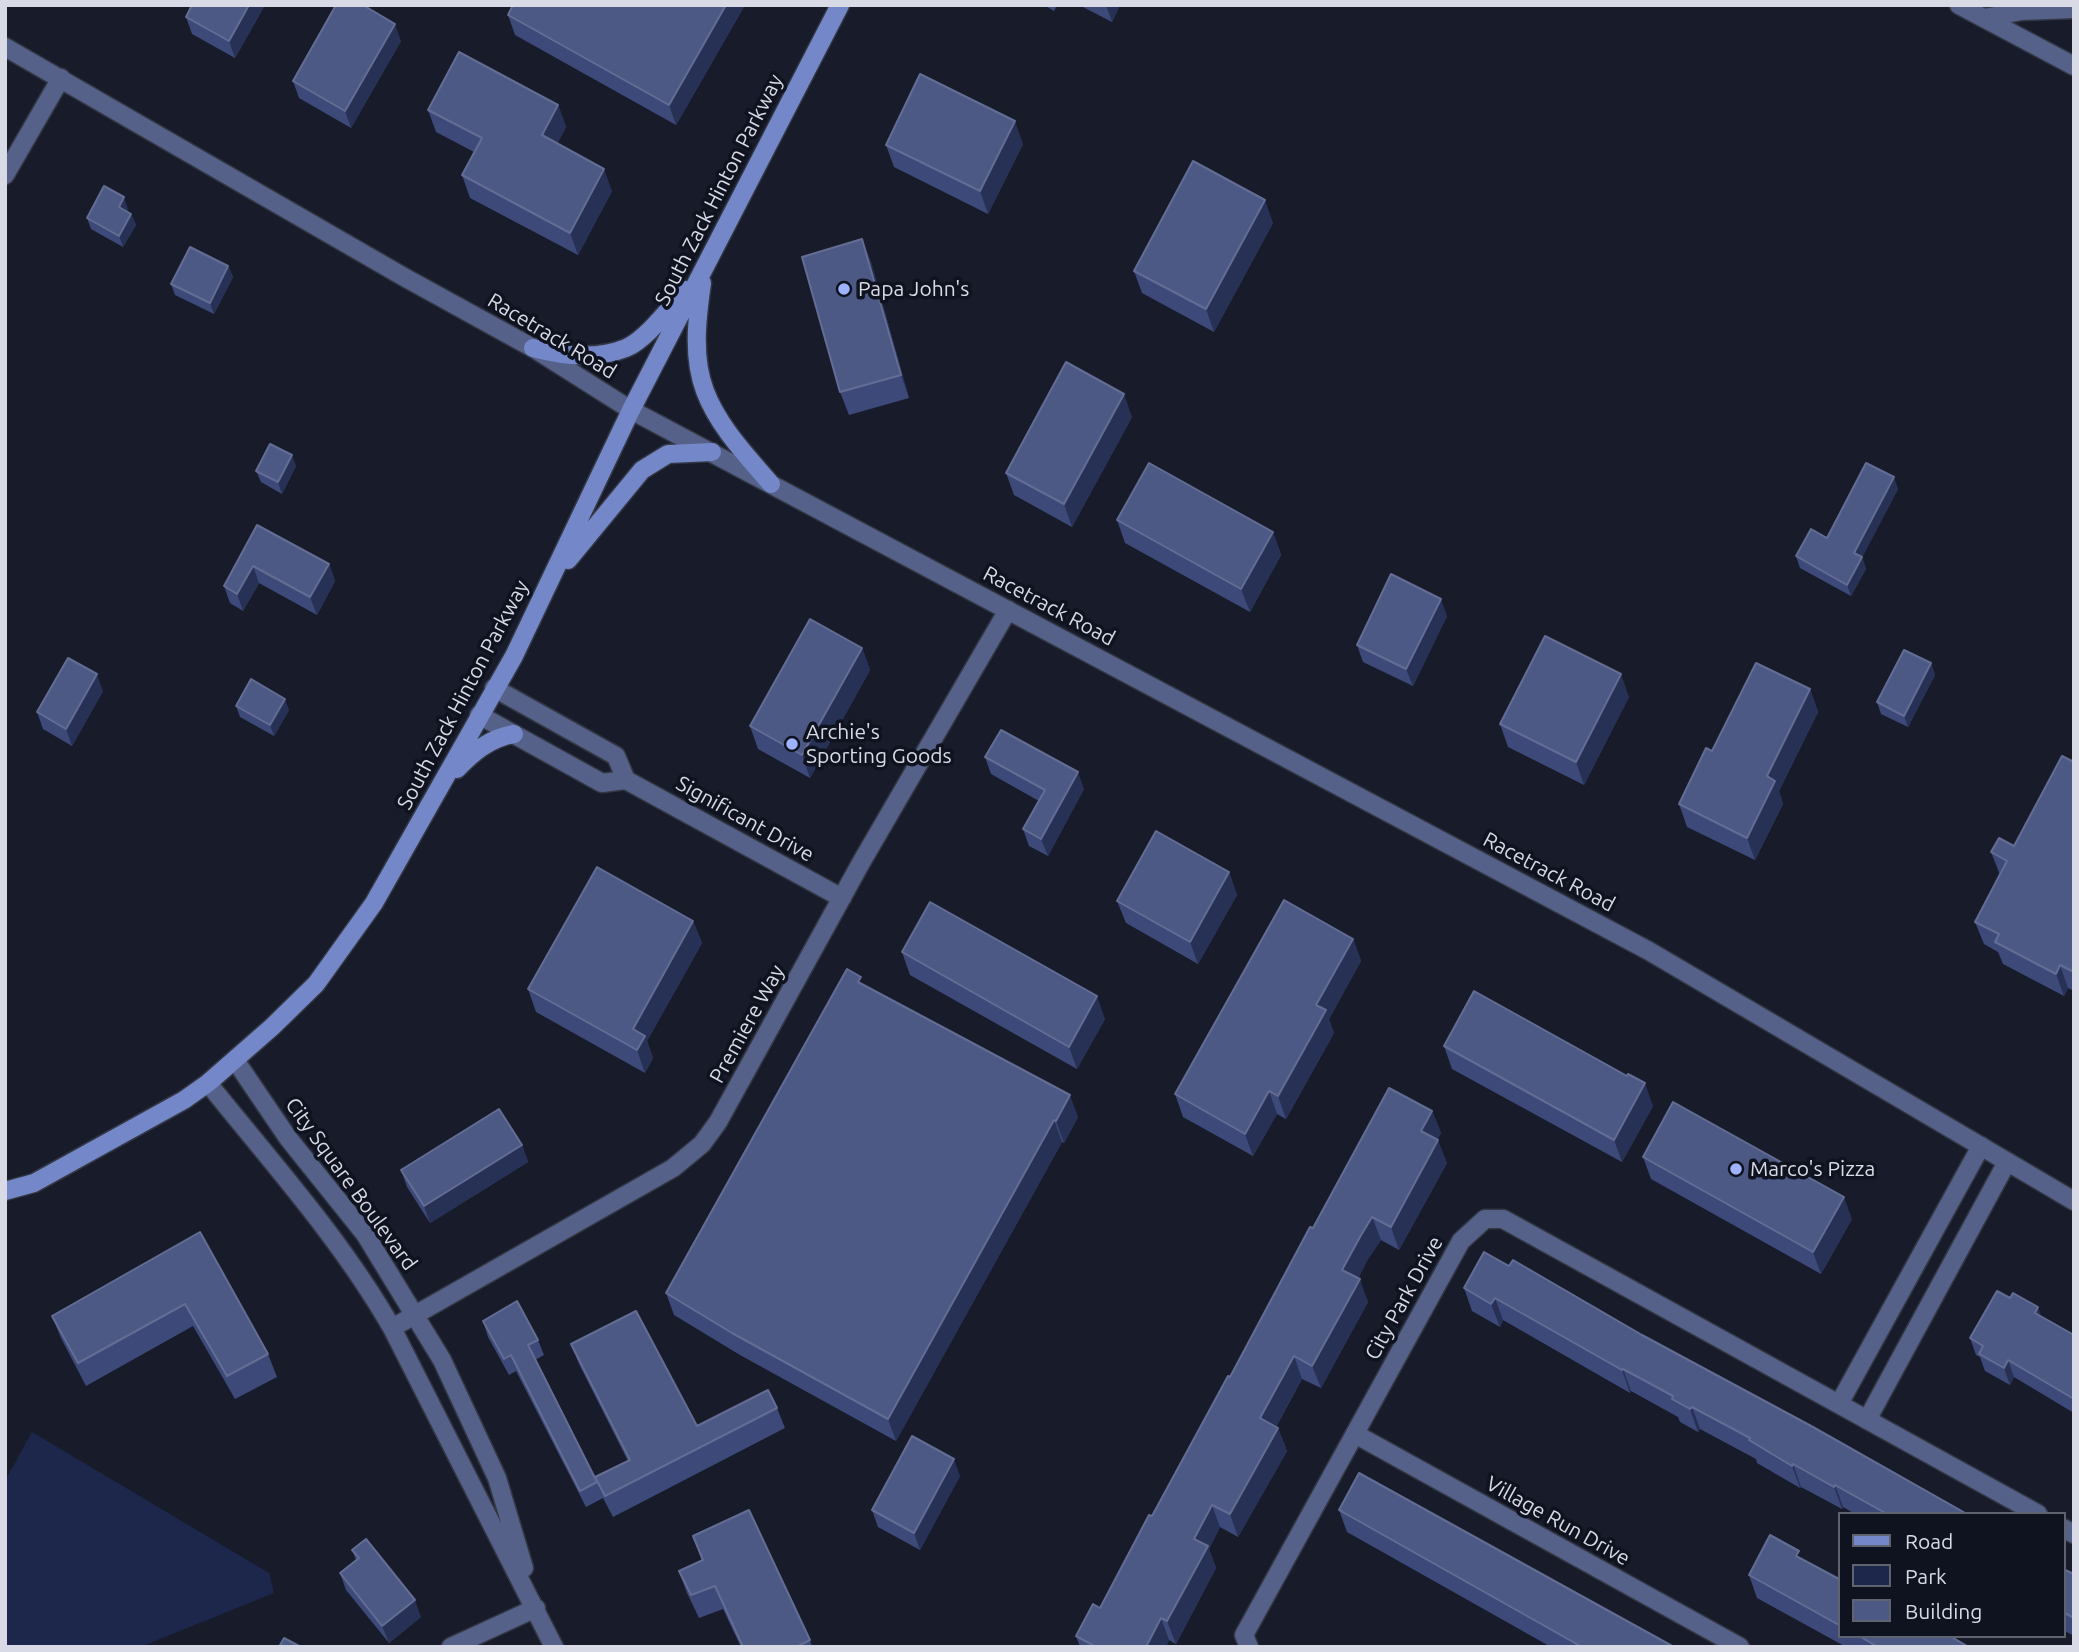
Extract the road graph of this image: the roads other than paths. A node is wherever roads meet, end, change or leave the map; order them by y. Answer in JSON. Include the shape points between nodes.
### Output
{"nodes":[{"id":1,"x":840,"y":5,"type":"edge"},
{"id":2,"x":1959,"y":5,"type":"edge"},
{"id":3,"x":2074,"y":9,"type":"edge"},
{"id":4,"x":1983,"y":18,"type":"junction"},
{"id":5,"x":5,"y":47,"type":"edge"},
{"id":6,"x":2074,"y":66,"type":"edge"},
{"id":7,"x":61,"y":78,"type":"junction"},
{"id":8,"x":5,"y":176,"type":"edge"},
{"id":9,"x":704,"y":269,"type":"junction"},
{"id":10,"x":533,"y":348,"type":"junction"},
{"id":11,"x":631,"y":410,"type":"junction"},
{"id":12,"x":712,"y":452,"type":"junction"},
{"id":13,"x":771,"y":484,"type":"junction"},
{"id":14,"x":548,"y":585,"type":"junction"},
{"id":15,"x":1007,"y":610,"type":"junction"},
{"id":16,"x":494,"y":688,"type":"junction"},
{"id":17,"x":479,"y":715,"type":"junction"},
{"id":18,"x":514,"y":734,"type":"junction"},
{"id":19,"x":625,"y":780,"type":"junction"},
{"id":20,"x":442,"y":784,"type":"junction"},
{"id":21,"x":842,"y":898,"type":"junction"},
{"id":22,"x":235,"y":1060,"type":"junction"},
{"id":23,"x":208,"y":1083,"type":"junction"},
{"id":24,"x":1981,"y":1146,"type":"junction"},
{"id":25,"x":2007,"y":1161,"type":"junction"},
{"id":26,"x":5,"y":1191,"type":"edge"},
{"id":27,"x":2074,"y":1200,"type":"edge"},
{"id":28,"x":415,"y":1315,"type":"junction"},
{"id":29,"x":392,"y":1328,"type":"junction"},
{"id":30,"x":1839,"y":1404,"type":"junction"},
{"id":31,"x":1867,"y":1420,"type":"junction"},
{"id":32,"x":1355,"y":1434,"type":"junction"},
{"id":33,"x":2034,"y":1512,"type":"edge"},
{"id":34,"x":536,"y":1608,"type":"junction"},
{"id":35,"x":451,"y":1647,"type":"edge"},
{"id":36,"x":554,"y":1647,"type":"edge"},
{"id":37,"x":1249,"y":1647,"type":"edge"},
{"id":38,"x":1740,"y":1647,"type":"edge"}],
"edges":[{"from":1,"to":9,"type":"main road","name":"South Zack Hinton Parkway"},
{"from":2,"to":4,"type":"street"},
{"from":3,"to":4,"type":"street"},
{"from":4,"to":6,"type":"street"},
{"from":5,"to":7,"type":"street","name":"Racetrack Road"},
{"from":7,"to":8,"type":"street"},
{"from":7,"to":10,"type":"street","name":"Racetrack Road"},
{"from":9,"to":10,"type":"main road","via":[[656,324],[627,348],[563,356]]},
{"from":9,"to":11,"type":"main road","name":"South Zack Hinton Parkway"},
{"from":9,"to":13,"type":"main road","via":[[697,319],[705,391],[738,445]]},
{"from":10,"to":11,"type":"street","name":"Racetrack Road"},
{"from":11,"to":12,"type":"street","name":"Racetrack Road"},
{"from":11,"to":14,"type":"main road","name":"South Zack Hinton Parkway"},
{"from":12,"to":13,"type":"street","name":"Racetrack Road"},
{"from":12,"to":14,"type":"main road","via":[[668,454],[642,470]]},
{"from":13,"to":15,"type":"street","name":"Racetrack Road"},
{"from":14,"to":16,"type":"main road","name":"South Zack Hinton Parkway"},
{"from":15,"to":21,"type":"street","name":"Premiere Way"},
{"from":15,"to":24,"type":"street","name":"Racetrack Road","via":[[1649,951]]},
{"from":16,"to":17,"type":"main road","name":"South Zack Hinton Parkway"},
{"from":16,"to":19,"type":"street","via":[[616,756]]},
{"from":17,"to":18,"type":"street","name":"Significant Drive"},
{"from":17,"to":20,"type":"main road","name":"South Zack Hinton Parkway"},
{"from":18,"to":19,"type":"street","name":"Significant Drive","via":[[602,783]]},
{"from":18,"to":20,"type":"main road","via":[[499,736],[473,753]]},
{"from":19,"to":21,"type":"street","name":"Significant Drive"},
{"from":20,"to":22,"type":"main road","name":"South Zack Hinton Parkway","via":[[374,903],[316,984]]},
{"from":21,"to":28,"type":"street","name":"Premiere Way","via":[[702,1144],[673,1168]]},
{"from":22,"to":23,"type":"main road","name":"South Zack Hinton Parkway"},
{"from":22,"to":28,"type":"street","name":"City Square Boulevard","via":[[288,1138],[365,1234]]},
{"from":23,"to":26,"type":"main road","name":"South Zack Hinton Parkway","via":[[34,1183]]},
{"from":23,"to":29,"type":"street","name":"City Square Boulevard","via":[[326,1227]]},
{"from":24,"to":25,"type":"street","name":"Racetrack Road"},
{"from":24,"to":30,"type":"street"},
{"from":25,"to":27,"type":"street","name":"Racetrack Road"},
{"from":25,"to":31,"type":"street"},
{"from":28,"to":29,"type":"street","name":"Premiere Way"},
{"from":28,"to":34,"type":"street","name":"City Square Boulevard","via":[[442,1360],[497,1478]]},
{"from":29,"to":34,"type":"street","name":"City Square Boulevard"},
{"from":30,"to":31,"type":"street","name":"City Park Drive"},
{"from":30,"to":32,"type":"street","name":"City Park Drive","via":[[1503,1219],[1485,1219],[1461,1241]]},
{"from":31,"to":33,"type":"street","name":"City Park Drive"},
{"from":32,"to":37,"type":"street","name":"City Park Drive","via":[[1244,1635]]},
{"from":32,"to":38,"type":"street","name":"Village Run Drive"},
{"from":34,"to":35,"type":"street"},
{"from":34,"to":36,"type":"street","name":"City Square Boulevard"}]}
